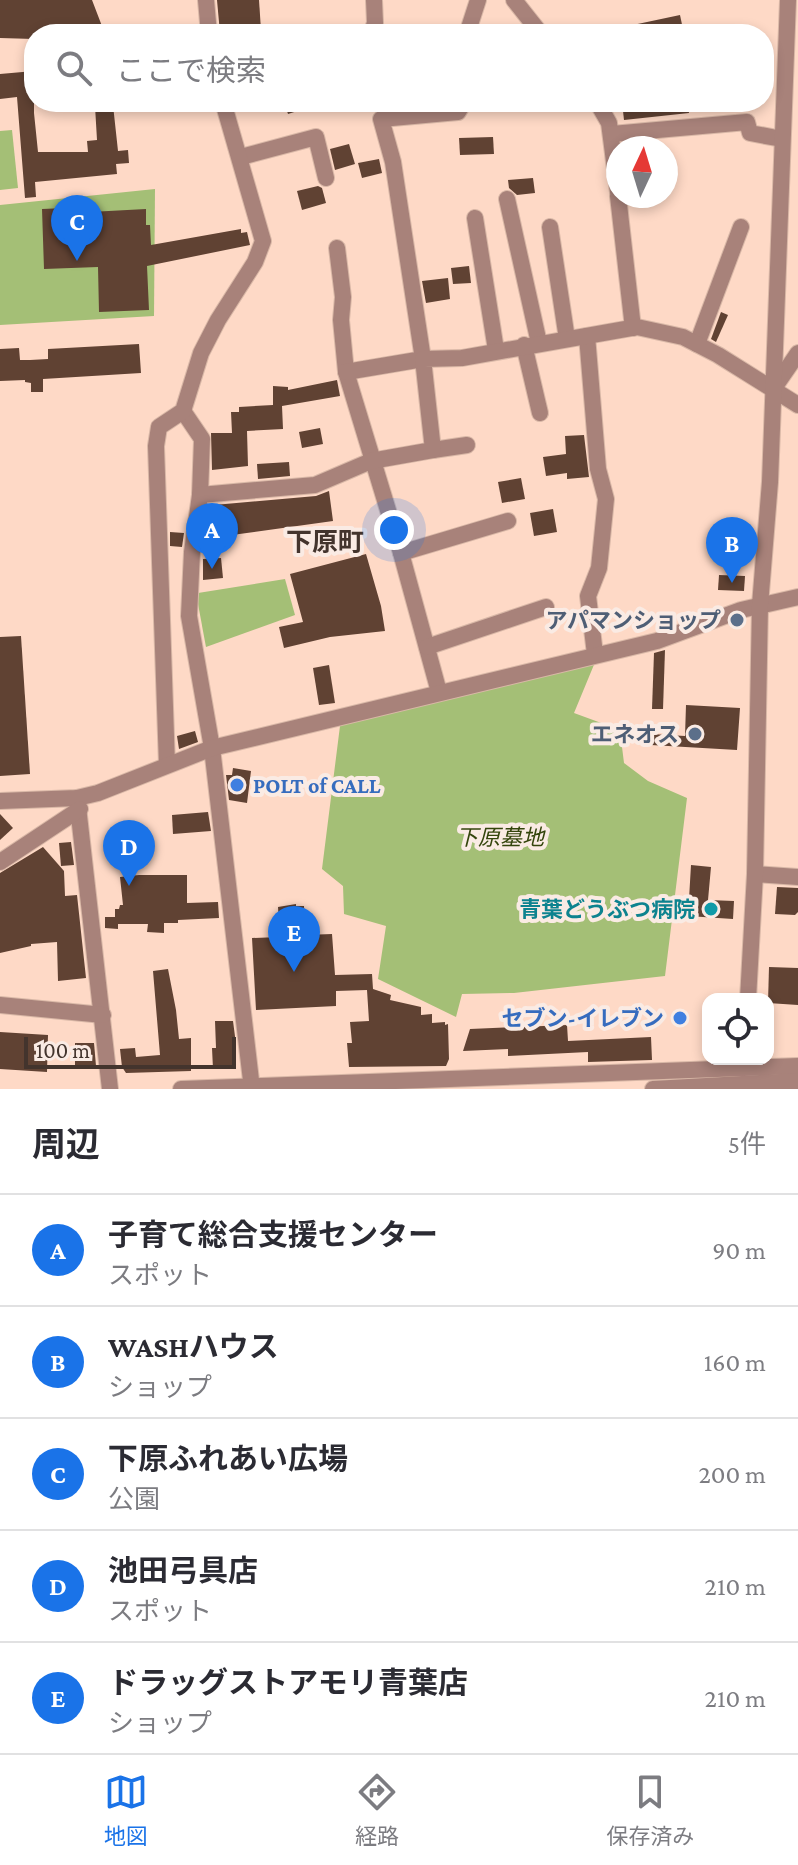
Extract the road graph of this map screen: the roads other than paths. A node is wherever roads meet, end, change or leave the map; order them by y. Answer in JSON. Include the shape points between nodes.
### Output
{"nodes":[{"id":1,"x":206,"y":0,"type":"edge"},
{"id":2,"x":374,"y":0,"type":"edge"},
{"id":3,"x":478,"y":0,"type":"edge"},
{"id":4,"x":514,"y":0,"type":"edge"},
{"id":5,"x":788,"y":0,"type":"edge"},
{"id":6,"x":208,"y":24,"type":"edge"},
{"id":7,"x":375,"y":24,"type":"edge"},
{"id":8,"x":470,"y":24,"type":"edge"},
{"id":9,"x":533,"y":24,"type":"edge"},
{"id":10,"x":226,"y":112,"type":"edge"},
{"id":11,"x":380,"y":112,"type":"edge"},
{"id":12,"x":604,"y":112,"type":"edge"},
{"id":13,"x":788,"y":133,"type":"edge"},
{"id":14,"x":612,"y":134,"type":"joint"},
{"id":15,"x":241,"y":157,"type":"junction"},
{"id":16,"x":326,"y":178,"type":"dead end"},
{"id":17,"x":507,"y":199,"type":"dead end"},
{"id":18,"x":620,"y":208,"type":"edge"},
{"id":19,"x":475,"y":218,"type":"dead end"},
{"id":20,"x":550,"y":227,"type":"dead end"},
{"id":21,"x":741,"y":227,"type":"dead end"},
{"id":22,"x":337,"y":248,"type":"dead end"},
{"id":23,"x":633,"y":328,"type":"junction"},
{"id":24,"x":587,"y":336,"type":"junction"},
{"id":25,"x":567,"y":339,"type":"junction"},
{"id":26,"x":531,"y":344,"type":"junction"},
{"id":27,"x":697,"y":344,"type":"junction"},
{"id":28,"x":496,"y":350,"type":"junction"},
{"id":29,"x":798,"y":353,"type":"edge"},
{"id":30,"x":423,"y":359,"type":"junction"},
{"id":31,"x":346,"y":372,"type":"junction"},
{"id":32,"x":773,"y":390,"type":"junction"},
{"id":33,"x":798,"y":405,"type":"edge"},
{"id":34,"x":183,"y":411,"type":"junction"},
{"id":35,"x":540,"y":413,"type":"dead end"},
{"id":36,"x":467,"y":445,"type":"dead end"},
{"id":37,"x":433,"y":450,"type":"junction"},
{"id":38,"x":371,"y":461,"type":"junction"},
{"id":39,"x":200,"y":495,"type":"junction"},
{"id":40,"x":508,"y":521,"type":"dead end"},
{"id":41,"x":401,"y":553,"type":"junction"},
{"id":42,"x":798,"y":597,"type":"edge"},
{"id":43,"x":760,"y":605,"type":"junction"},
{"id":44,"x":546,"y":607,"type":"dead end"},
{"id":45,"x":427,"y":647,"type":"junction"},
{"id":46,"x":595,"y":654,"type":"junction"},
{"id":47,"x":439,"y":692,"type":"junction"},
{"id":48,"x":212,"y":748,"type":"junction"},
{"id":49,"x":167,"y":765,"type":"junction"},
{"id":50,"x":0,"y":801,"type":"edge"},
{"id":51,"x":79,"y":804,"type":"junction"},
{"id":52,"x":0,"y":862,"type":"edge"},
{"id":53,"x":755,"y":874,"type":"junction"},
{"id":54,"x":798,"y":877,"type":"edge"},
{"id":55,"x":748,"y":993,"type":"edge"},
{"id":56,"x":0,"y":1005,"type":"edge"},
{"id":57,"x":103,"y":1015,"type":"junction"},
{"id":58,"x":798,"y":1066,"type":"edge"},
{"id":59,"x":744,"y":1075,"type":"edge"},
{"id":60,"x":798,"y":1081,"type":"edge"},
{"id":61,"x":252,"y":1088,"type":"edge"},
{"id":62,"x":110,"y":1089,"type":"edge"},
{"id":63,"x":181,"y":1089,"type":"edge"},
{"id":64,"x":653,"y":1089,"type":"edge"}],
"edges":[{"from":1,"to":6,"type":"street"},
{"from":2,"to":7,"type":"street"},
{"from":3,"to":8,"type":"street"},
{"from":4,"to":9,"type":"street"},
{"from":5,"to":13,"type":"street"},
{"from":10,"to":15,"type":"street"},
{"from":11,"to":30,"type":"street","via":[[393,162]]},
{"from":12,"to":14,"type":"street"},
{"from":13,"to":14,"type":"street","via":[[750,133],[747,122]]},
{"from":13,"to":32,"type":"street"},
{"from":15,"to":16,"type":"street","via":[[316,137]]},
{"from":15,"to":34,"type":"street","via":[[263,241],[201,353]]},
{"from":17,"to":26,"type":"street"},
{"from":18,"to":23,"type":"street"},
{"from":19,"to":28,"type":"street"},
{"from":20,"to":25,"type":"street"},
{"from":21,"to":27,"type":"street"},
{"from":22,"to":31,"type":"street"},
{"from":23,"to":24,"type":"street"},
{"from":23,"to":27,"type":"street"},
{"from":24,"to":25,"type":"street"},
{"from":24,"to":46,"type":"street","via":[[598,469],[606,499],[599,568],[588,596]]},
{"from":25,"to":26,"type":"street"},
{"from":26,"to":28,"type":"street"},
{"from":26,"to":35,"type":"street"},
{"from":27,"to":32,"type":"street"},
{"from":28,"to":30,"type":"street"},
{"from":29,"to":32,"type":"street"},
{"from":30,"to":31,"type":"street"},
{"from":30,"to":37,"type":"street"},
{"from":31,"to":38,"type":"street"},
{"from":32,"to":33,"type":"street"},
{"from":32,"to":43,"type":"street"},
{"from":34,"to":39,"type":"street","via":[[202,439]]},
{"from":34,"to":49,"type":"street","via":[[159,427],[156,446]]},
{"from":36,"to":37,"type":"street"},
{"from":37,"to":38,"type":"street"},
{"from":38,"to":39,"type":"street","via":[[315,485]]},
{"from":38,"to":41,"type":"street"},
{"from":39,"to":48,"type":"street","via":[[189,616]]},
{"from":40,"to":41,"type":"street"},
{"from":41,"to":45,"type":"street"},
{"from":42,"to":43,"type":"street"},
{"from":43,"to":46,"type":"street","via":[[657,641]]},
{"from":43,"to":53,"type":"street"},
{"from":44,"to":45,"type":"street"},
{"from":45,"to":47,"type":"street"},
{"from":46,"to":47,"type":"street"},
{"from":47,"to":48,"type":"street"},
{"from":48,"to":49,"type":"street"},
{"from":48,"to":61,"type":"street"},
{"from":49,"to":51,"type":"street"},
{"from":50,"to":51,"type":"street"},
{"from":51,"to":52,"type":"street"},
{"from":51,"to":57,"type":"street"},
{"from":53,"to":54,"type":"street"},
{"from":53,"to":55,"type":"street"},
{"from":56,"to":57,"type":"street"},
{"from":57,"to":62,"type":"street"},
{"from":58,"to":59,"type":"street"},
{"from":59,"to":60,"type":"street"},
{"from":59,"to":61,"type":"street"},
{"from":59,"to":64,"type":"street"},
{"from":61,"to":63,"type":"street"}]}
